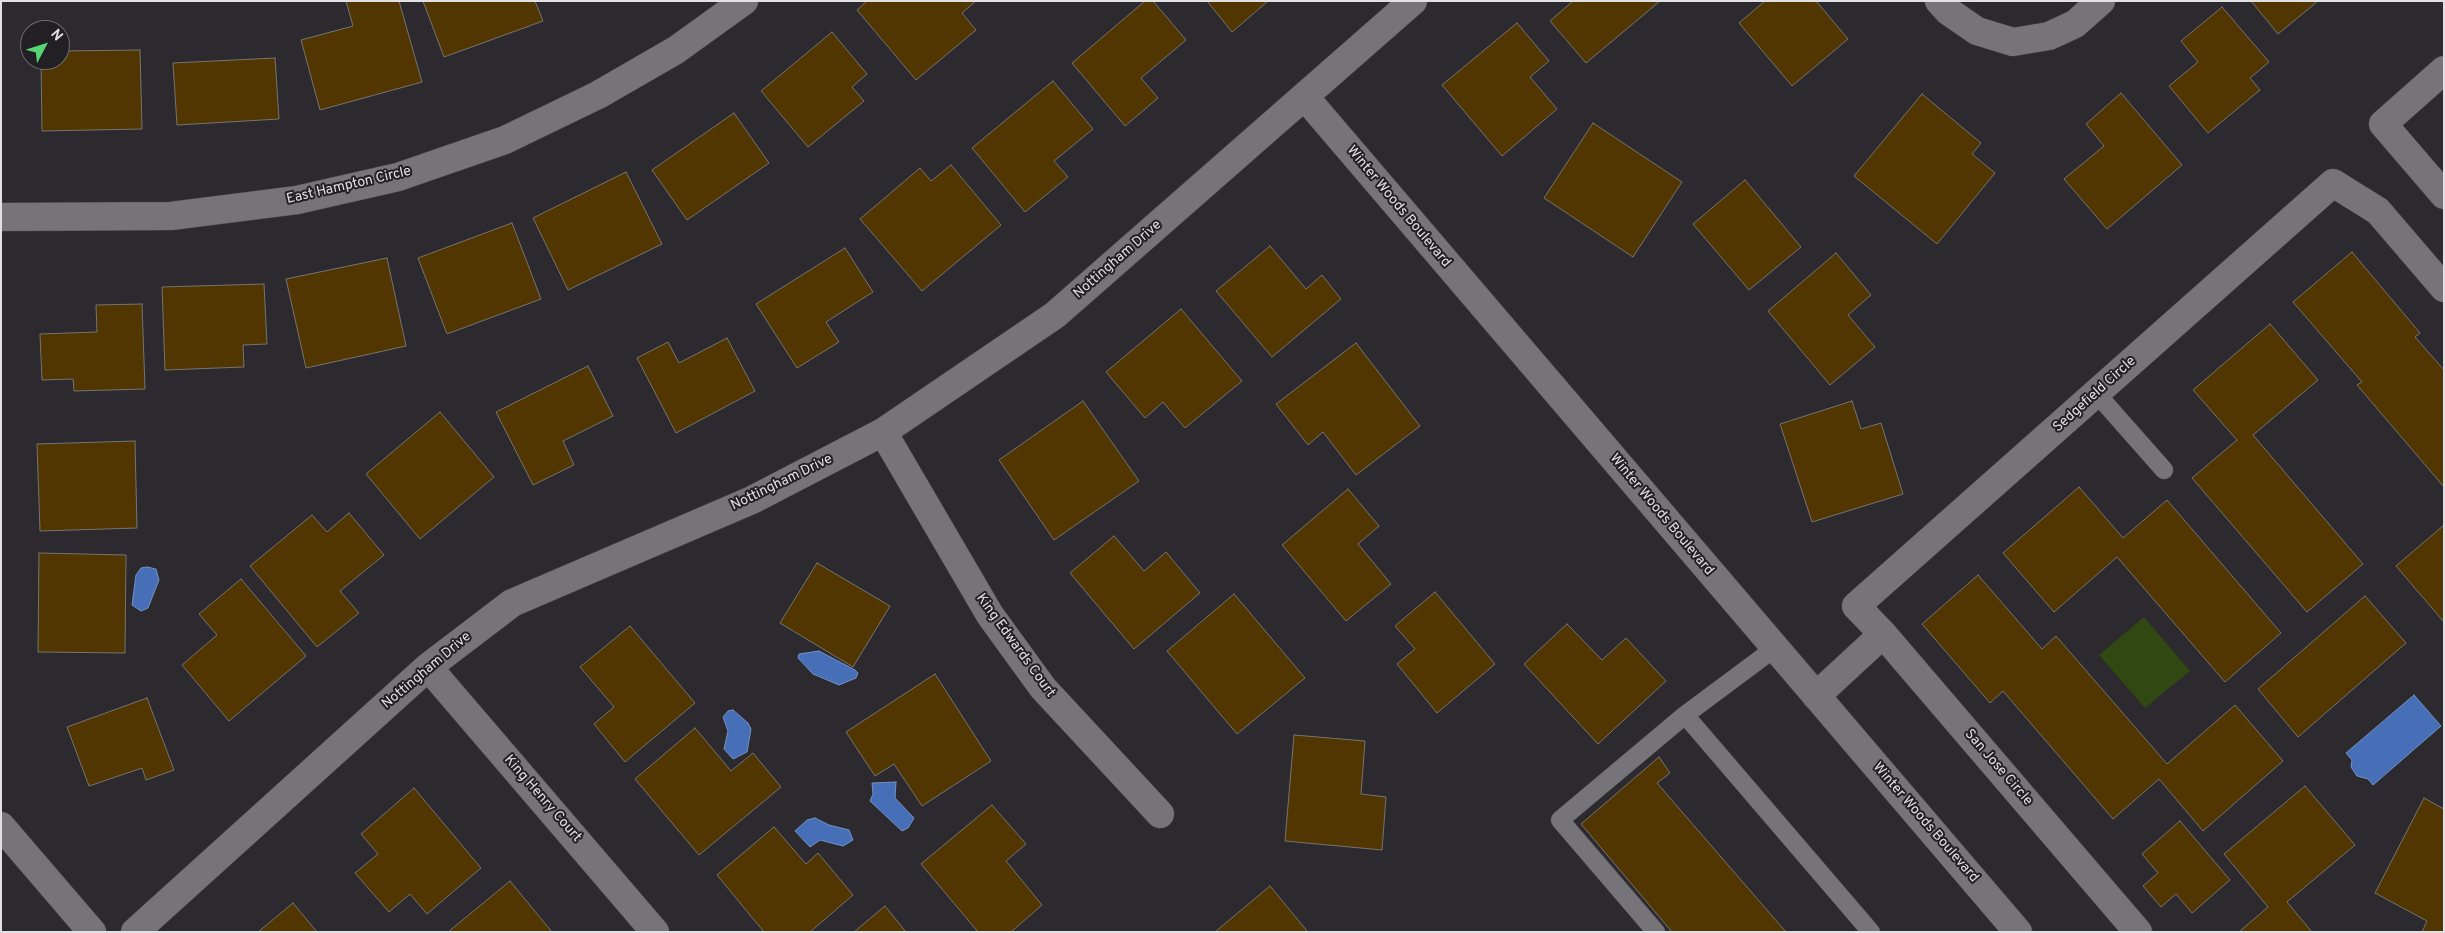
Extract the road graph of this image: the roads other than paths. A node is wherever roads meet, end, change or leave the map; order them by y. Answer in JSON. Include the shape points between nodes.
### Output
{"nodes":[{"id":1,"x":744,"y":1,"type":"edge"},
{"id":2,"x":1413,"y":1,"type":"edge"},
{"id":3,"x":1939,"y":1,"type":"edge"},
{"id":4,"x":2101,"y":1,"type":"edge"},
{"id":5,"x":2444,"y":70,"type":"edge"},
{"id":6,"x":1305,"y":97,"type":"junction"},
{"id":7,"x":2444,"y":195,"type":"edge"},
{"id":8,"x":1,"y":217,"type":"edge"},
{"id":9,"x":2444,"y":288,"type":"edge"},
{"id":10,"x":2096,"y":393,"type":"junction"},
{"id":11,"x":883,"y":432,"type":"junction"},
{"id":12,"x":2164,"y":470,"type":"dead end"},
{"id":13,"x":1856,"y":606,"type":"joint"},
{"id":14,"x":1883,"y":634,"type":"junction"},
{"id":15,"x":1775,"y":648,"type":"junction"},
{"id":16,"x":428,"y":667,"type":"junction"},
{"id":17,"x":1816,"y":696,"type":"junction"},
{"id":18,"x":1685,"y":715,"type":"junction"},
{"id":19,"x":1160,"y":814,"type":"dead end"},
{"id":20,"x":1,"y":826,"type":"edge"},
{"id":21,"x":92,"y":932,"type":"edge"},
{"id":22,"x":135,"y":932,"type":"edge"},
{"id":23,"x":655,"y":932,"type":"edge"},
{"id":24,"x":1656,"y":932,"type":"edge"},
{"id":25,"x":1871,"y":932,"type":"edge"},
{"id":26,"x":2018,"y":932,"type":"edge"},
{"id":27,"x":2138,"y":932,"type":"edge"}],
"edges":[{"from":1,"to":8,"type":"street","name":"East Hampton Circle","via":[[676,50],[598,95],[505,140],[398,177],[297,200],[171,216]]},
{"from":2,"to":6,"type":"street","name":"Nottingham Drive"},
{"from":3,"to":4,"type":"street","via":[[1977,31],[2013,42],[2049,36],[2075,24]]},
{"from":5,"to":7,"type":"street","via":[[2383,124]]},
{"from":6,"to":11,"type":"street","name":"Nottingham Drive","via":[[1055,315]]},
{"from":6,"to":15,"type":"street","name":"Winter Woods Boulevard"},
{"from":9,"to":10,"type":"street","name":"Sedgefield Circle","via":[[2378,211],[2333,184]]},
{"from":10,"to":12,"type":"lane"},
{"from":10,"to":13,"type":"street","name":"Sedgefield Circle"},
{"from":11,"to":16,"type":"street","name":"Nottingham Drive","via":[[752,500],[512,603]]},
{"from":11,"to":19,"type":"street","name":"King Edwards Court","via":[[990,616],[1043,688]]},
{"from":13,"to":14,"type":"street","name":"San Jose Circle"},
{"from":14,"to":17,"type":"street"},
{"from":14,"to":27,"type":"street","name":"San Jose Circle"},
{"from":15,"to":17,"type":"street","name":"Winter Woods Boulevard"},
{"from":15,"to":18,"type":"lane"},
{"from":16,"to":22,"type":"street","name":"Nottingham Drive"},
{"from":16,"to":23,"type":"street","name":"King Henry Court"},
{"from":17,"to":26,"type":"street","name":"Winter Woods Boulevard"},
{"from":18,"to":24,"type":"lane","via":[[1560,820]]},
{"from":18,"to":25,"type":"lane"},
{"from":20,"to":21,"type":"street"}]}
